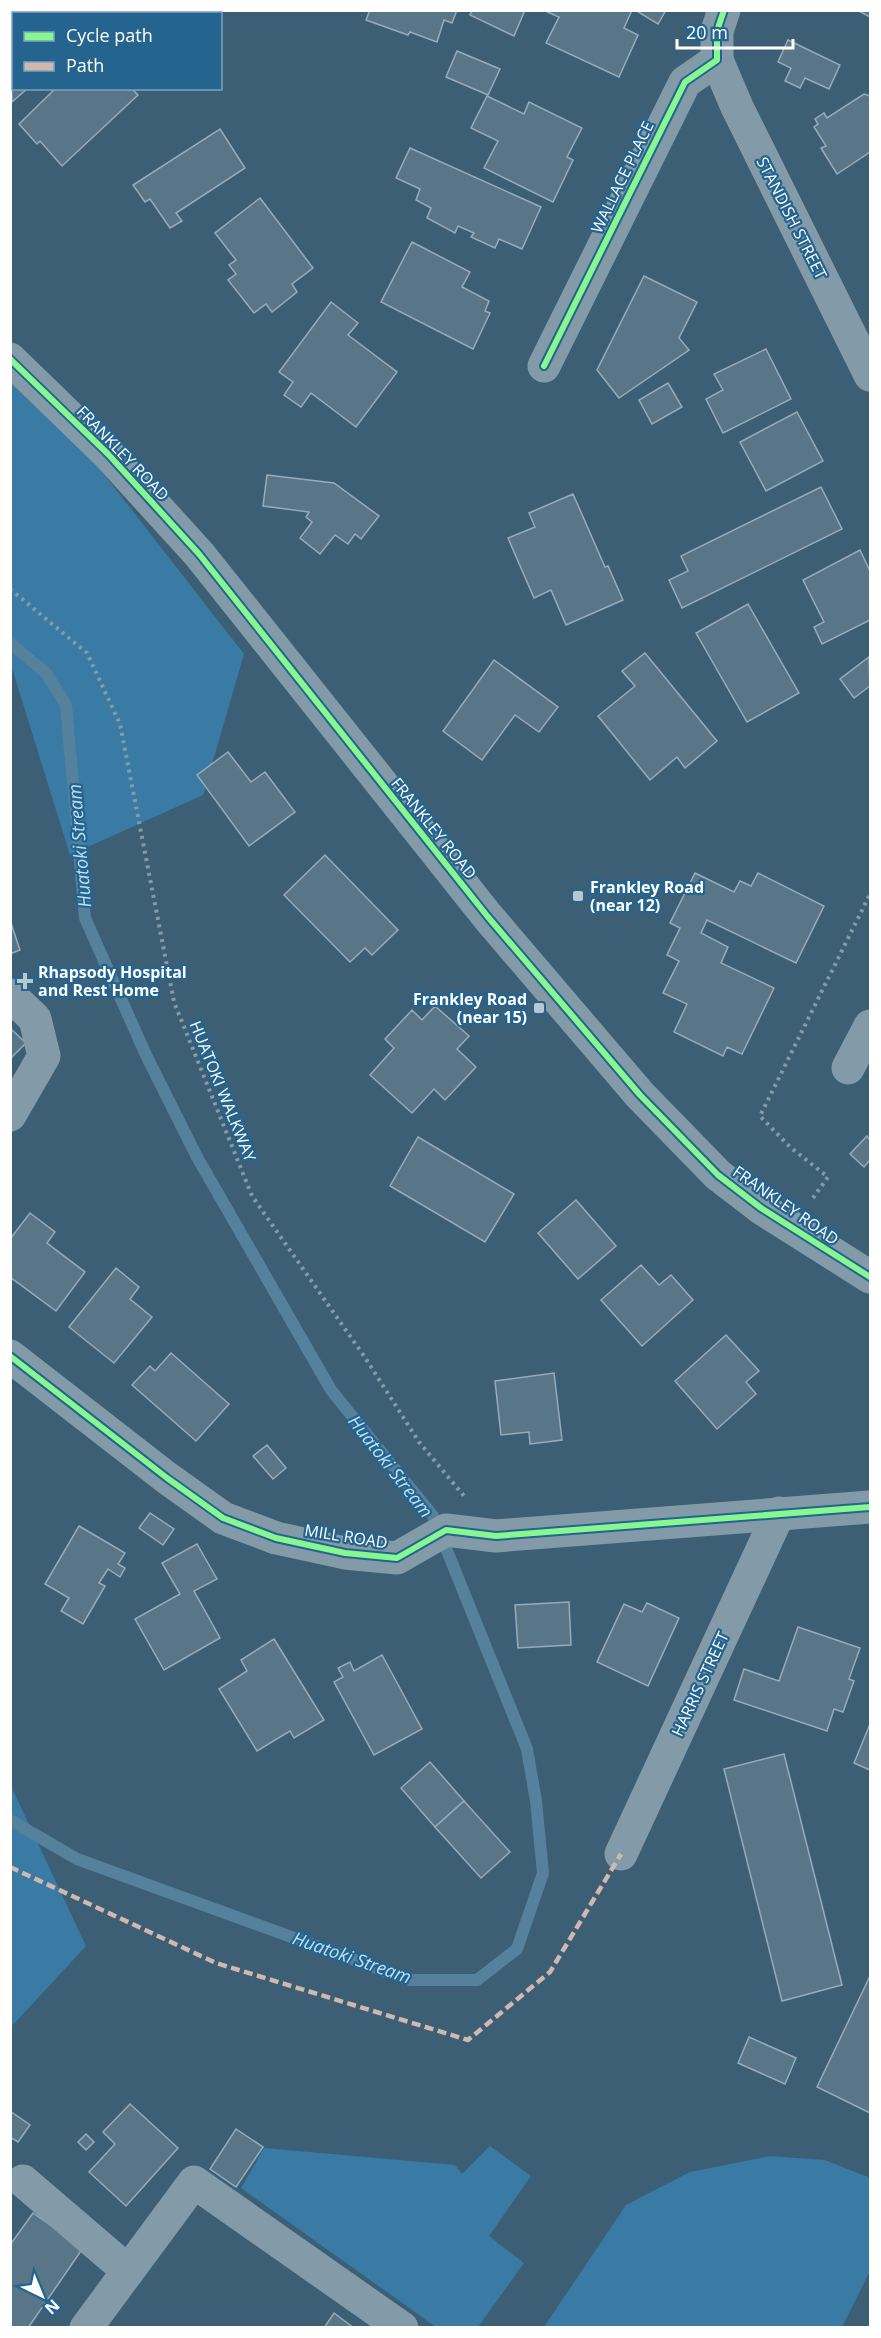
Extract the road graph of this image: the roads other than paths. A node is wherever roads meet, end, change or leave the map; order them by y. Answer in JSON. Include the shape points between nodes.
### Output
{"nodes":[{"id":1,"x":724,"y":10,"type":"edge"},
{"id":2,"x":717,"y":60,"type":"junction"},
{"id":3,"x":10,"y":359,"type":"edge"},
{"id":4,"x":544,"y":366,"type":"dead end"},
{"id":5,"x":870,"y":375,"type":"edge"},
{"id":6,"x":10,"y":995,"type":"edge"},
{"id":7,"x":870,"y":1026,"type":"edge"},
{"id":8,"x":848,"y":1068,"type":"dead end"},
{"id":9,"x":10,"y":1115,"type":"edge"},
{"id":10,"x":870,"y":1277,"type":"edge"},
{"id":11,"x":10,"y":1356,"type":"edge"},
{"id":12,"x":870,"y":1507,"type":"edge"},
{"id":13,"x":779,"y":1514,"type":"junction"},
{"id":14,"x":621,"y":1854,"type":"dead end"},
{"id":15,"x":23,"y":2181,"type":"dead end"},
{"id":16,"x":128,"y":2271,"type":"junction"},
{"id":17,"x":86,"y":2328,"type":"edge"},
{"id":18,"x":402,"y":2328,"type":"edge"}],
"edges":[{"from":1,"to":2,"type":"street","via":[[717,32]]},
{"from":2,"to":4,"type":"street","name":"WALLACE PLACE","via":[[685,82]]},
{"from":2,"to":5,"type":"street","name":"STANDISH STREET"},
{"from":3,"to":10,"type":"street","name":"FRANKLEY ROAD","via":[[108,454],[199,554],[488,917],[640,1095],[718,1175],[761,1208]]},
{"from":6,"to":9,"type":"street","via":[[35,1019],[44,1056]]},
{"from":7,"to":8,"type":"street"},
{"from":11,"to":13,"type":"street","name":"MILL ROAD","via":[[223,1518],[276,1538],[345,1553],[397,1558],[446,1530],[483,1535]]},
{"from":12,"to":13,"type":"street","name":"MILL ROAD"},
{"from":13,"to":14,"type":"street","name":"HARRIS STREET"},
{"from":15,"to":16,"type":"street"},
{"from":16,"to":17,"type":"street"},
{"from":16,"to":18,"type":"street","via":[[194,2182]]}]}
